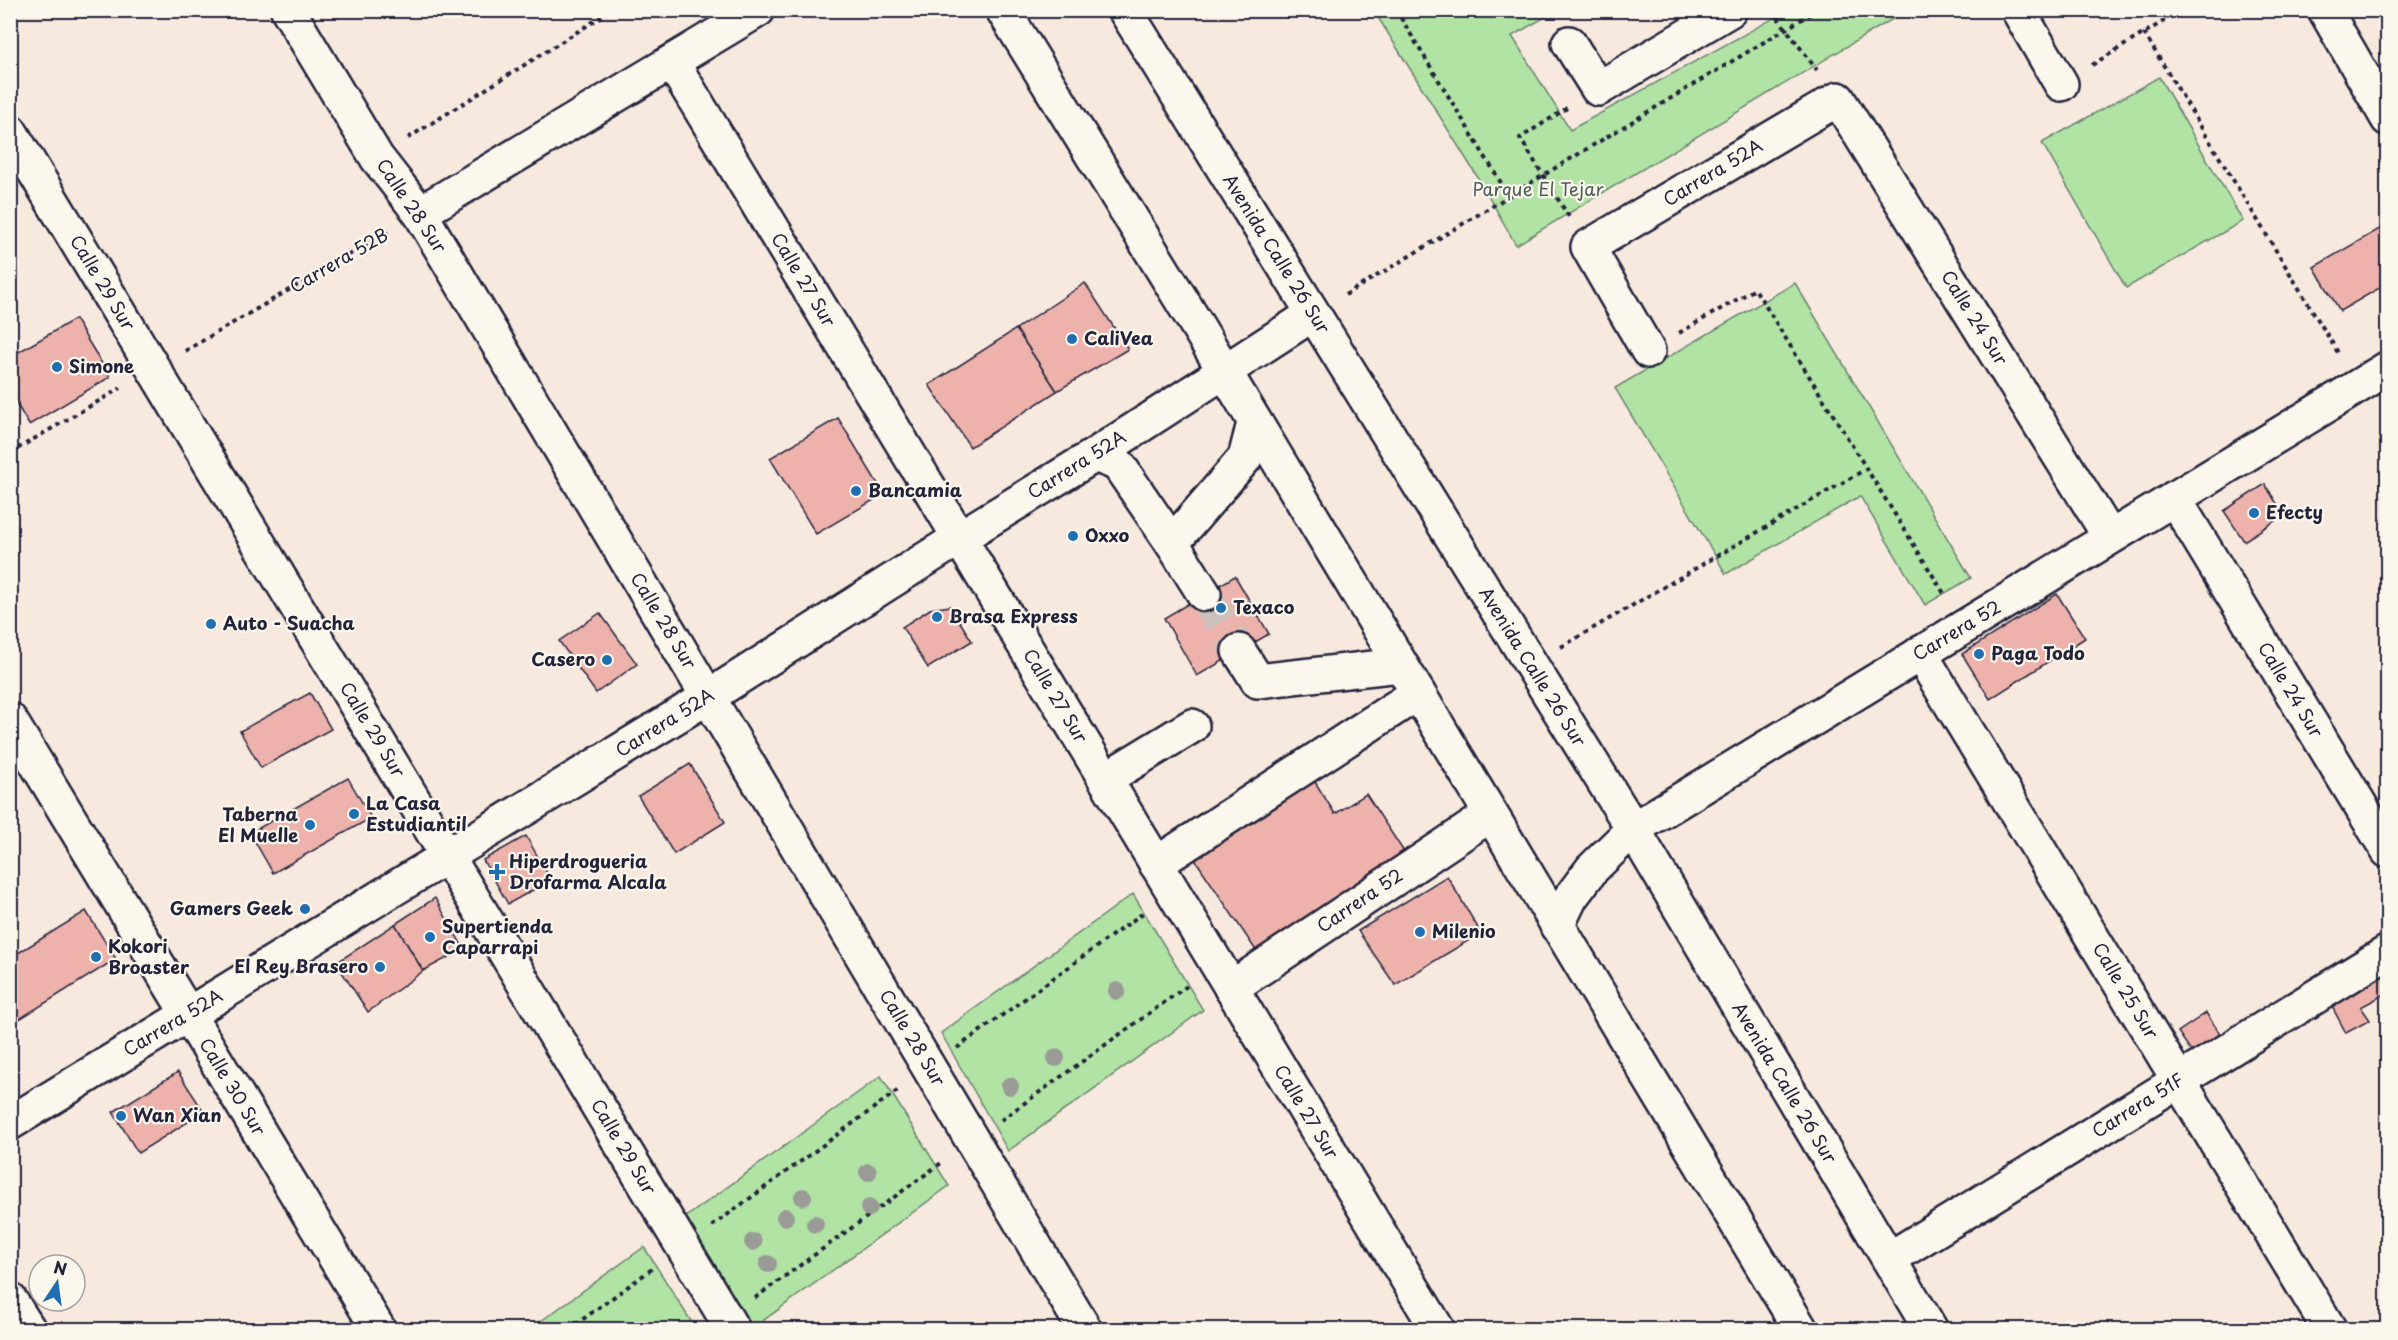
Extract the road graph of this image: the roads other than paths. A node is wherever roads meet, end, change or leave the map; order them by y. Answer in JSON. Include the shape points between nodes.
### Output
{"nodes":[{"id":1,"x":288,"y":10,"type":"edge"},
{"id":2,"x":758,"y":10,"type":"edge"},
{"id":3,"x":1003,"y":10,"type":"edge"},
{"id":4,"x":1125,"y":10,"type":"edge"},
{"id":5,"x":1730,"y":10,"type":"edge"},
{"id":6,"x":2018,"y":10,"type":"edge"},
{"id":7,"x":2325,"y":10,"type":"edge"},
{"id":8,"x":1569,"y":43,"type":"dead end"},
{"id":9,"x":672,"y":62,"type":"junction"},
{"id":10,"x":2061,"y":84,"type":"road end"},
{"id":11,"x":1838,"y":99,"type":"joint"},
{"id":12,"x":2388,"y":119,"type":"edge"},
{"id":13,"x":10,"y":131,"type":"edge"},
{"id":14,"x":420,"y":213,"type":"junction"},
{"id":15,"x":1313,"y":314,"type":"junction"},
{"id":16,"x":1648,"y":351,"type":"road end"},
{"id":17,"x":2388,"y":368,"type":"edge"},
{"id":18,"x":1223,"y":370,"type":"junction"},
{"id":19,"x":1254,"y":423,"type":"junction"},
{"id":20,"x":1095,"y":455,"type":"junction"},
{"id":21,"x":2174,"y":498,"type":"junction"},
{"id":22,"x":2110,"y":537,"type":"junction"},
{"id":23,"x":959,"y":538,"type":"junction"},
{"id":24,"x":1172,"y":543,"type":"junction"},
{"id":25,"x":1204,"y":594,"type":"tunnel mouth"},
{"id":26,"x":1239,"y":651,"type":"tunnel mouth"},
{"id":27,"x":1920,"y":653,"type":"junction"},
{"id":28,"x":1400,"y":664,"type":"junction"},
{"id":29,"x":1418,"y":693,"type":"junction"},
{"id":30,"x":708,"y":697,"type":"junction"},
{"id":31,"x":10,"y":720,"type":"edge"},
{"id":32,"x":1192,"y":726,"type":"dead end"},
{"id":33,"x":1105,"y":778,"type":"junction"},
{"id":34,"x":1490,"y":815,"type":"junction"},
{"id":35,"x":1633,"y":829,"type":"junction"},
{"id":36,"x":2388,"y":851,"type":"edge"},
{"id":37,"x":447,"y":856,"type":"junction"},
{"id":38,"x":1156,"y":864,"type":"junction"},
{"id":39,"x":1557,"y":926,"type":"junction"},
{"id":40,"x":2388,"y":952,"type":"edge"},
{"id":41,"x":1231,"y":988,"type":"junction"},
{"id":42,"x":188,"y":1014,"type":"junction"},
{"id":43,"x":2179,"y":1081,"type":"junction"},
{"id":44,"x":10,"y":1123,"type":"edge"},
{"id":45,"x":1889,"y":1259,"type":"junction"},
{"id":46,"x":10,"y":1300,"type":"edge"},
{"id":47,"x":29,"y":1329,"type":"edge"},
{"id":48,"x":380,"y":1329,"type":"edge"},
{"id":49,"x":733,"y":1329,"type":"edge"},
{"id":50,"x":1085,"y":1329,"type":"edge"},
{"id":51,"x":1438,"y":1329,"type":"edge"},
{"id":52,"x":1801,"y":1329,"type":"edge"},
{"id":53,"x":1931,"y":1329,"type":"edge"},
{"id":54,"x":2330,"y":1329,"type":"edge"}],
"edges":[{"from":1,"to":14,"type":"street","name":"Calle 28 Sur","via":[[377,158]]},
{"from":2,"to":9,"type":"street"},
{"from":3,"to":18,"type":"street"},
{"from":4,"to":15,"type":"street","name":"Avenida Calle 26 Sur"},
{"from":5,"to":8,"type":"street","via":[[1598,89]]},
{"from":6,"to":10,"type":"street"},
{"from":7,"to":12,"type":"street"},
{"from":9,"to":14,"type":"street"},
{"from":9,"to":23,"type":"street","name":"Calle 27 Sur"},
{"from":11,"to":16,"type":"street","name":"Carrera 52A","via":[[1588,247]]},
{"from":11,"to":22,"type":"street","name":"Calle 24 Sur"},
{"from":13,"to":37,"type":"street","name":"Calle 29 Sur"},
{"from":14,"to":30,"type":"street","name":"Calle 28 Sur"},
{"from":15,"to":18,"type":"street","name":"Carrera 52A"},
{"from":15,"to":35,"type":"street","name":"Avenida Calle 26 Sur"},
{"from":17,"to":21,"type":"street","name":"Carrera 52"},
{"from":18,"to":19,"type":"street"},
{"from":18,"to":20,"type":"street","name":"Carrera 52A"},
{"from":19,"to":24,"type":"street","via":[[1245,458]]},
{"from":19,"to":28,"type":"street"},
{"from":20,"to":23,"type":"street","name":"Carrera 52A"},
{"from":20,"to":24,"type":"street","via":[[1118,464]]},
{"from":21,"to":22,"type":"street","name":"Carrera 52"},
{"from":21,"to":36,"type":"street","name":"Calle 24 Sur"},
{"from":22,"to":27,"type":"street","name":"Carrera 52"},
{"from":23,"to":30,"type":"street","name":"Carrera 52A"},
{"from":23,"to":33,"type":"street","name":"Calle 27 Sur"},
{"from":24,"to":25,"type":"street"},
{"from":26,"to":28,"type":"street","via":[[1258,681]]},
{"from":27,"to":35,"type":"street","name":"Carrera 52"},
{"from":27,"to":43,"type":"street","name":"Calle 25 Sur"},
{"from":28,"to":29,"type":"street"},
{"from":29,"to":34,"type":"street"},
{"from":29,"to":38,"type":"street"},
{"from":30,"to":37,"type":"street","name":"Carrera 52A"},
{"from":30,"to":50,"type":"street","name":"Calle 28 Sur"},
{"from":31,"to":42,"type":"street","name":"Calle 30 Sur"},
{"from":32,"to":33,"type":"street"},
{"from":33,"to":38,"type":"street","name":"Calle 27 Sur"},
{"from":34,"to":39,"type":"street"},
{"from":34,"to":41,"type":"street","name":"Carrera 52"},
{"from":35,"to":39,"type":"street","name":"Carrera 52","via":[[1592,869],[1571,897]]},
{"from":35,"to":45,"type":"street","name":"Avenida Calle 26 Sur"},
{"from":37,"to":42,"type":"street","name":"Carrera 52A"},
{"from":37,"to":49,"type":"street","name":"Calle 29 Sur"},
{"from":38,"to":41,"type":"street","name":"Calle 27 Sur"},
{"from":39,"to":52,"type":"street"},
{"from":40,"to":43,"type":"street","name":"Carrera 51F"},
{"from":41,"to":51,"type":"street","name":"Calle 27 Sur"},
{"from":42,"to":44,"type":"street","name":"Carrera 52A"},
{"from":42,"to":48,"type":"street","name":"Calle 30 Sur"},
{"from":43,"to":45,"type":"street","name":"Carrera 51F"},
{"from":43,"to":54,"type":"street","name":"Calle 25 Sur"},
{"from":45,"to":53,"type":"street","name":"Avenida Calle 26 Sur"},
{"from":46,"to":47,"type":"street"}]}
